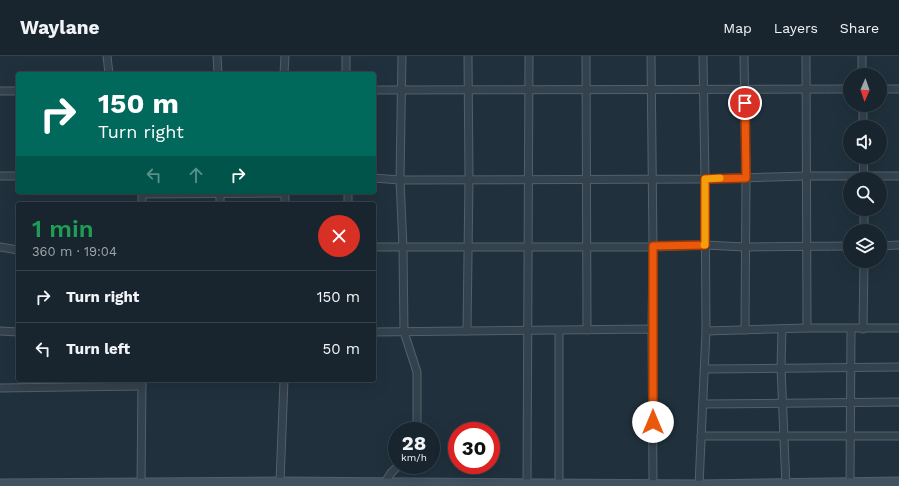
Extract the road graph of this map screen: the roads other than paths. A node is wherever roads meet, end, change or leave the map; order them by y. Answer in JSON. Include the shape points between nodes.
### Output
{"nodes":[{"id":1,"x":107,"y":56,"type":"edge"},
{"id":2,"x":217,"y":56,"type":"edge"},
{"id":3,"x":285,"y":56,"type":"edge"},
{"id":4,"x":346,"y":56,"type":"edge"},
{"id":5,"x":402,"y":56,"type":"edge"},
{"id":6,"x":468,"y":56,"type":"edge"},
{"id":7,"x":529,"y":56,"type":"edge"},
{"id":8,"x":586,"y":56,"type":"edge"},
{"id":9,"x":651,"y":56,"type":"edge"},
{"id":10,"x":703,"y":56,"type":"edge"},
{"id":11,"x":744,"y":56,"type":"edge"},
{"id":12,"x":806,"y":56,"type":"edge"},
{"id":13,"x":862,"y":56,"type":"edge"},
{"id":14,"x":862,"y":68,"type":"edge"},
{"id":15,"x":109,"y":72,"type":"edge"},
{"id":16,"x":218,"y":72,"type":"edge"},
{"id":17,"x":284,"y":72,"type":"edge"},
{"id":18,"x":346,"y":72,"type":"edge"},
{"id":19,"x":744,"y":88,"type":"junction"},
{"id":20,"x":586,"y":89,"type":"junction"},
{"id":21,"x":651,"y":89,"type":"junction"},
{"id":22,"x":704,"y":89,"type":"junction"},
{"id":23,"x":805,"y":89,"type":"junction"},
{"id":24,"x":843,"y":89,"type":"edge"},
{"id":25,"x":887,"y":89,"type":"edge"},
{"id":26,"x":899,"y":89,"type":"edge"},
{"id":27,"x":376,"y":90,"type":"edge"},
{"id":28,"x":401,"y":90,"type":"junction"},
{"id":29,"x":468,"y":90,"type":"junction"},
{"id":30,"x":529,"y":90,"type":"junction"},
{"id":31,"x":0,"y":91,"type":"edge"},
{"id":32,"x":16,"y":91,"type":"edge"},
{"id":33,"x":0,"y":176,"type":"edge"},
{"id":34,"x":16,"y":176,"type":"edge"},
{"id":35,"x":807,"y":176,"type":"junction"},
{"id":36,"x":899,"y":176,"type":"edge"},
{"id":37,"x":843,"y":177,"type":"edge"},
{"id":38,"x":887,"y":177,"type":"edge"},
{"id":39,"x":376,"y":178,"type":"edge"},
{"id":40,"x":746,"y":178,"type":"junction"},
{"id":41,"x":469,"y":179,"type":"junction"},
{"id":42,"x":528,"y":179,"type":"junction"},
{"id":43,"x":587,"y":179,"type":"junction"},
{"id":44,"x":652,"y":179,"type":"junction"},
{"id":45,"x":705,"y":179,"type":"junction"},
{"id":46,"x":400,"y":180,"type":"junction"},
{"id":47,"x":705,"y":245,"type":"junction"},
{"id":48,"x":899,"y":245,"type":"edge"},
{"id":49,"x":587,"y":246,"type":"junction"},
{"id":50,"x":653,"y":246,"type":"junction"},
{"id":51,"x":745,"y":246,"type":"junction"},
{"id":52,"x":807,"y":246,"type":"junction"},
{"id":53,"x":843,"y":246,"type":"edge"},
{"id":54,"x":887,"y":246,"type":"edge"},
{"id":55,"x":0,"y":247,"type":"edge"},
{"id":56,"x":376,"y":247,"type":"edge"},
{"id":57,"x":468,"y":247,"type":"junction"},
{"id":58,"x":529,"y":247,"type":"junction"},
{"id":59,"x":403,"y":248,"type":"junction"},
{"id":60,"x":16,"y":250,"type":"edge"},
{"id":61,"x":864,"y":268,"type":"edge"},
{"id":62,"x":807,"y":328,"type":"junction"},
{"id":63,"x":899,"y":328,"type":"edge"},
{"id":64,"x":652,"y":329,"type":"junction"},
{"id":65,"x":782,"y":329,"type":"junction"},
{"id":66,"x":851,"y":329,"type":"junction"},
{"id":67,"x":863,"y":329,"type":"junction"},
{"id":68,"x":529,"y":330,"type":"junction"},
{"id":69,"x":587,"y":330,"type":"junction"},
{"id":70,"x":745,"y":330,"type":"junction"},
{"id":71,"x":0,"y":331,"type":"edge"},
{"id":72,"x":467,"y":331,"type":"junction"},
{"id":73,"x":559,"y":331,"type":"junction"},
{"id":74,"x":706,"y":331,"type":"junction"},
{"id":75,"x":16,"y":332,"type":"edge"},
{"id":76,"x":376,"y":332,"type":"edge"},
{"id":77,"x":404,"y":332,"type":"junction"},
{"id":78,"x":899,"y":366,"type":"edge"},
{"id":79,"x":781,"y":367,"type":"junction"},
{"id":80,"x":850,"y":367,"type":"junction"},
{"id":81,"x":705,"y":369,"type":"junction"},
{"id":82,"x":284,"y":382,"type":"edge"},
{"id":83,"x":142,"y":383,"type":"edge"},
{"id":84,"x":0,"y":388,"type":"edge"},
{"id":85,"x":850,"y":402,"type":"junction"},
{"id":86,"x":899,"y":402,"type":"edge"},
{"id":87,"x":703,"y":404,"type":"junction"},
{"id":88,"x":782,"y":404,"type":"junction"},
{"id":89,"x":417,"y":422,"type":"edge"},
{"id":90,"x":701,"y":436,"type":"junction"},
{"id":91,"x":783,"y":436,"type":"junction"},
{"id":92,"x":850,"y":436,"type":"junction"},
{"id":93,"x":899,"y":436,"type":"edge"},
{"id":94,"x":390,"y":474,"type":"edge"},
{"id":95,"x":280,"y":482,"type":"junction"},
{"id":96,"x":850,"y":482,"type":"junction"},
{"id":97,"x":899,"y":482,"type":"edge"},
{"id":98,"x":0,"y":484,"type":"edge"},
{"id":99,"x":141,"y":484,"type":"edge"},
{"id":100,"x":384,"y":484,"type":"junction"},
{"id":101,"x":653,"y":484,"type":"junction"},
{"id":102,"x":527,"y":485,"type":"junction"},
{"id":103,"x":559,"y":485,"type":"junction"},
{"id":104,"x":699,"y":485,"type":"edge"},
{"id":105,"x":786,"y":485,"type":"edge"}],
"edges":[{"from":1,"to":15,"type":"street"},
{"from":2,"to":16,"type":"street"},
{"from":3,"to":17,"type":"street"},
{"from":4,"to":18,"type":"street"},
{"from":5,"to":28,"type":"street"},
{"from":6,"to":29,"type":"street"},
{"from":7,"to":30,"type":"street"},
{"from":8,"to":20,"type":"street"},
{"from":9,"to":21,"type":"street"},
{"from":10,"to":22,"type":"street"},
{"from":11,"to":19,"type":"street"},
{"from":12,"to":23,"type":"street"},
{"from":13,"to":14,"type":"street"},
{"from":19,"to":22,"type":"street"},
{"from":19,"to":23,"type":"street"},
{"from":19,"to":40,"type":"street"},
{"from":20,"to":21,"type":"street"},
{"from":20,"to":30,"type":"street"},
{"from":20,"to":43,"type":"street"},
{"from":21,"to":22,"type":"street"},
{"from":21,"to":44,"type":"street"},
{"from":22,"to":45,"type":"street"},
{"from":23,"to":24,"type":"street"},
{"from":23,"to":35,"type":"street"},
{"from":25,"to":26,"type":"street"},
{"from":27,"to":28,"type":"street"},
{"from":28,"to":29,"type":"street"},
{"from":28,"to":46,"type":"street"},
{"from":29,"to":30,"type":"street"},
{"from":29,"to":41,"type":"street"},
{"from":30,"to":42,"type":"street"},
{"from":31,"to":32,"type":"street"},
{"from":33,"to":34,"type":"street"},
{"from":35,"to":37,"type":"street"},
{"from":35,"to":40,"type":"street"},
{"from":35,"to":52,"type":"street"},
{"from":36,"to":38,"type":"street"},
{"from":39,"to":46,"type":"street"},
{"from":40,"to":45,"type":"street"},
{"from":40,"to":51,"type":"street"},
{"from":41,"to":42,"type":"street"},
{"from":41,"to":46,"type":"street"},
{"from":41,"to":57,"type":"street"},
{"from":42,"to":43,"type":"street"},
{"from":42,"to":58,"type":"street"},
{"from":43,"to":44,"type":"street"},
{"from":43,"to":49,"type":"street"},
{"from":44,"to":45,"type":"street"},
{"from":44,"to":50,"type":"street"},
{"from":45,"to":47,"type":"street"},
{"from":46,"to":59,"type":"street"},
{"from":47,"to":50,"type":"street"},
{"from":47,"to":51,"type":"street"},
{"from":47,"to":74,"type":"street"},
{"from":48,"to":54,"type":"street"},
{"from":49,"to":50,"type":"street"},
{"from":49,"to":58,"type":"street"},
{"from":49,"to":69,"type":"street"},
{"from":50,"to":64,"type":"street"},
{"from":51,"to":52,"type":"street"},
{"from":51,"to":70,"type":"street"},
{"from":52,"to":53,"type":"street"},
{"from":52,"to":62,"type":"street"},
{"from":55,"to":60,"type":"street"},
{"from":56,"to":59,"type":"street"},
{"from":57,"to":58,"type":"street"},
{"from":57,"to":59,"type":"street"},
{"from":57,"to":72,"type":"street"},
{"from":58,"to":68,"type":"street"},
{"from":59,"to":77,"type":"street"},
{"from":61,"to":67,"type":"street"},
{"from":62,"to":65,"type":"street"},
{"from":62,"to":66,"type":"street"},
{"from":63,"to":67,"type":"street"},
{"from":64,"to":69,"type":"street"},
{"from":64,"to":101,"type":"street"},
{"from":65,"to":70,"type":"street"},
{"from":65,"to":79,"type":"street"},
{"from":66,"to":67,"type":"street"},
{"from":66,"to":80,"type":"street"},
{"from":68,"to":72,"type":"street"},
{"from":68,"to":73,"type":"street"},
{"from":68,"to":102,"type":"street"},
{"from":69,"to":73,"type":"street"},
{"from":70,"to":74,"type":"street"},
{"from":71,"to":75,"type":"street"},
{"from":72,"to":77,"type":"street"},
{"from":73,"to":103,"type":"street"},
{"from":74,"to":81,"type":"street"},
{"from":76,"to":77,"type":"street"},
{"from":77,"to":89,"type":"street","via":[[417,372]]},
{"from":78,"to":80,"type":"street"},
{"from":79,"to":80,"type":"street"},
{"from":79,"to":81,"type":"street"},
{"from":79,"to":88,"type":"street"},
{"from":80,"to":85,"type":"street"},
{"from":81,"to":87,"type":"street"},
{"from":82,"to":95,"type":"street"},
{"from":83,"to":84,"type":"street"},
{"from":83,"to":99,"type":"street"},
{"from":85,"to":86,"type":"street"},
{"from":85,"to":88,"type":"street"},
{"from":85,"to":92,"type":"street"},
{"from":87,"to":88,"type":"street"},
{"from":87,"to":90,"type":"street"},
{"from":88,"to":91,"type":"street"},
{"from":90,"to":91,"type":"street"},
{"from":90,"to":104,"type":"street"},
{"from":91,"to":92,"type":"street"},
{"from":91,"to":105,"type":"street"},
{"from":92,"to":93,"type":"street"},
{"from":92,"to":96,"type":"street"},
{"from":94,"to":100,"type":"street"},
{"from":95,"to":99,"type":"main road"},
{"from":95,"to":100,"type":"main road"},
{"from":96,"to":97,"type":"main road"},
{"from":96,"to":105,"type":"main road"},
{"from":98,"to":99,"type":"main road"},
{"from":100,"to":102,"type":"main road"},
{"from":101,"to":103,"type":"main road"},
{"from":101,"to":104,"type":"main road"},
{"from":102,"to":103,"type":"main road"},
{"from":104,"to":105,"type":"main road"}]}
